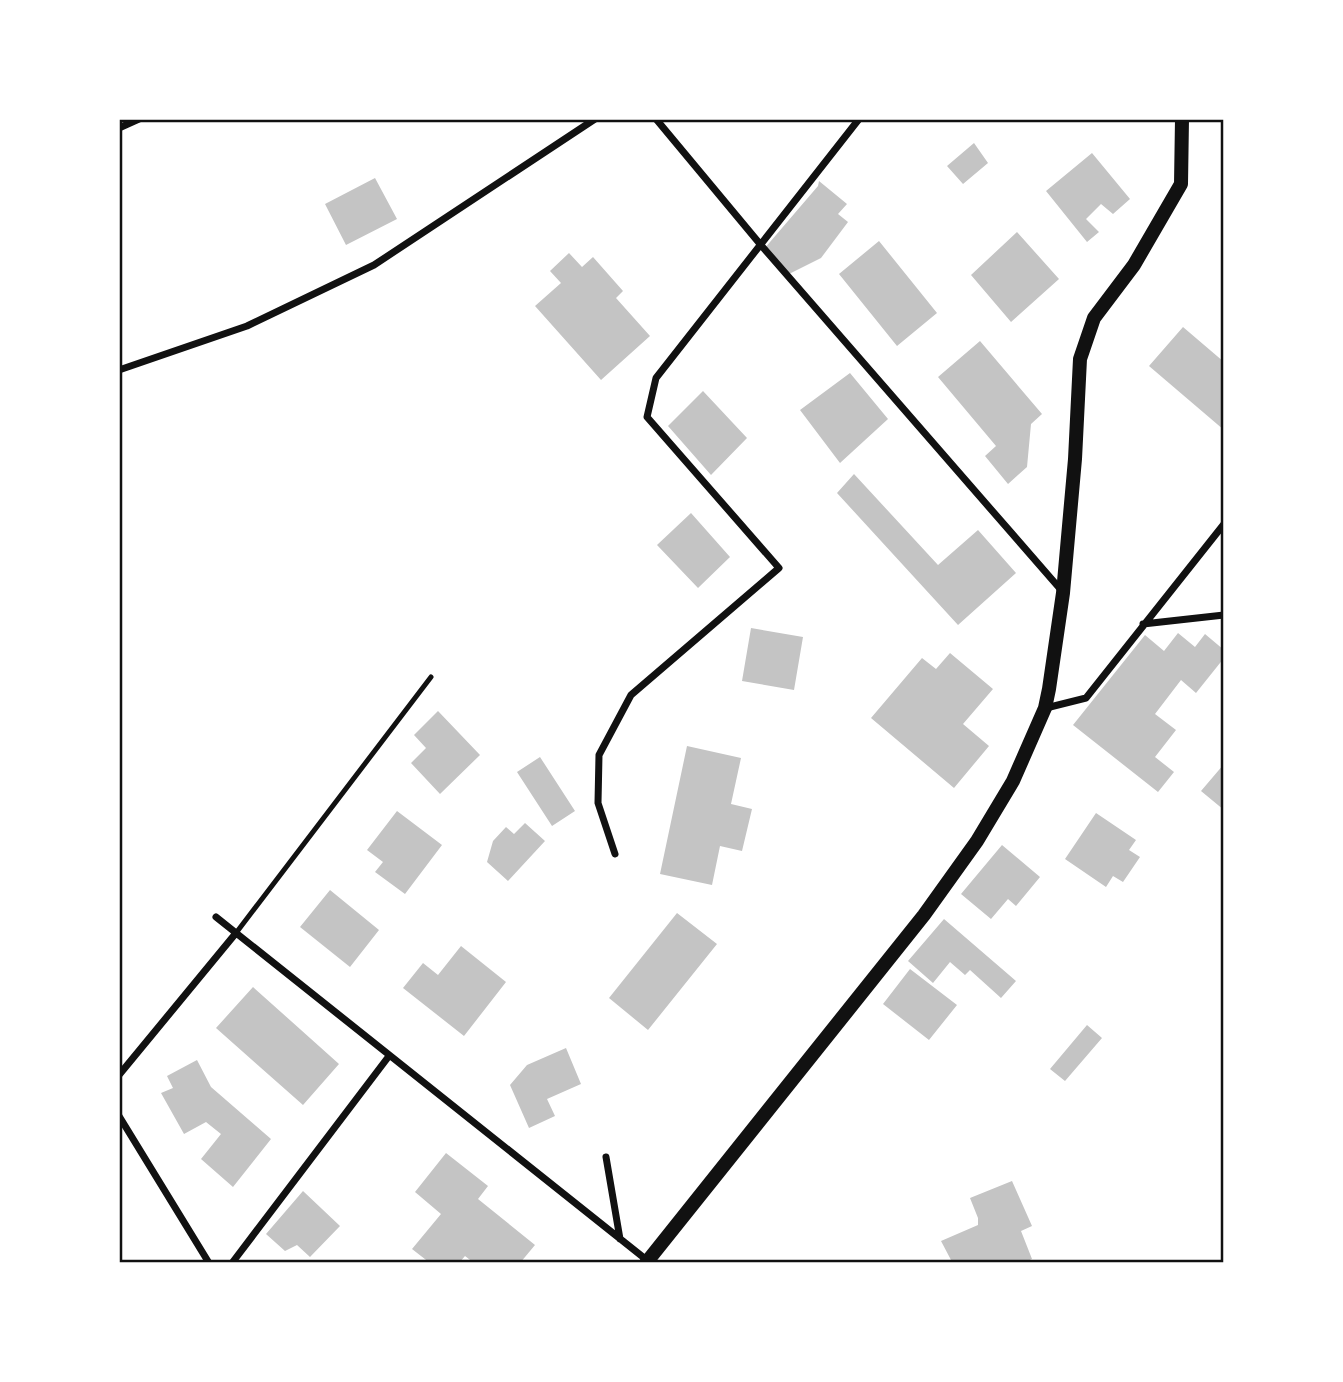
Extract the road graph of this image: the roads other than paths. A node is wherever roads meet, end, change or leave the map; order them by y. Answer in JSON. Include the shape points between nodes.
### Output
{"nodes":[{"id":1,"x":139,"y":119,"type":"edge"},
{"id":2,"x":595,"y":119,"type":"edge"},
{"id":3,"x":656,"y":119,"type":"edge"},
{"id":4,"x":859,"y":119,"type":"edge"},
{"id":5,"x":1182,"y":119,"type":"edge"},
{"id":6,"x":119,"y":128,"type":"edge"},
{"id":7,"x":760,"y":244,"type":"junction"},
{"id":8,"x":119,"y":370,"type":"edge"},
{"id":9,"x":1224,"y":524,"type":"edge"},
{"id":10,"x":1063,"y":593,"type":"junction"},
{"id":11,"x":1224,"y":615,"type":"edge"},
{"id":12,"x":1143,"y":624,"type":"junction"},
{"id":13,"x":431,"y":677,"type":"dead end"},
{"id":14,"x":1045,"y":708,"type":"junction"},
{"id":15,"x":615,"y":854,"type":"dead end"},
{"id":16,"x":216,"y":917,"type":"dead end"},
{"id":17,"x":236,"y":933,"type":"junction"},
{"id":18,"x":389,"y":1056,"type":"junction"},
{"id":19,"x":119,"y":1075,"type":"edge"},
{"id":20,"x":119,"y":1116,"type":"edge"},
{"id":21,"x":606,"y":1157,"type":"dead end"},
{"id":22,"x":620,"y":1240,"type":"junction"},
{"id":23,"x":649,"y":1262,"type":"edge"},
{"id":24,"x":209,"y":1263,"type":"edge"},
{"id":25,"x":232,"y":1263,"type":"edge"}],
"edges":[{"from":1,"to":6,"type":"street"},
{"from":2,"to":8,"type":"street","via":[[374,265],[247,326]]},
{"from":3,"to":7,"type":"street"},
{"from":4,"to":7,"type":"street"},
{"from":5,"to":10,"type":"main road","via":[[1181,184],[1134,265],[1094,318],[1080,359]]},
{"from":7,"to":10,"type":"street"},
{"from":7,"to":15,"type":"street","via":[[656,377],[646,417],[779,568],[631,695],[599,755],[598,803]]},
{"from":9,"to":12,"type":"street"},
{"from":10,"to":14,"type":"main road"},
{"from":11,"to":12,"type":"street"},
{"from":12,"to":14,"type":"street","via":[[1086,698]]},
{"from":13,"to":17,"type":"lane"},
{"from":14,"to":23,"type":"main road","via":[[1013,781],[924,915]]},
{"from":16,"to":17,"type":"street"},
{"from":17,"to":18,"type":"street"},
{"from":17,"to":19,"type":"street"},
{"from":18,"to":22,"type":"street"},
{"from":18,"to":25,"type":"street"},
{"from":20,"to":24,"type":"street"},
{"from":21,"to":22,"type":"street"},
{"from":22,"to":23,"type":"street"}]}
